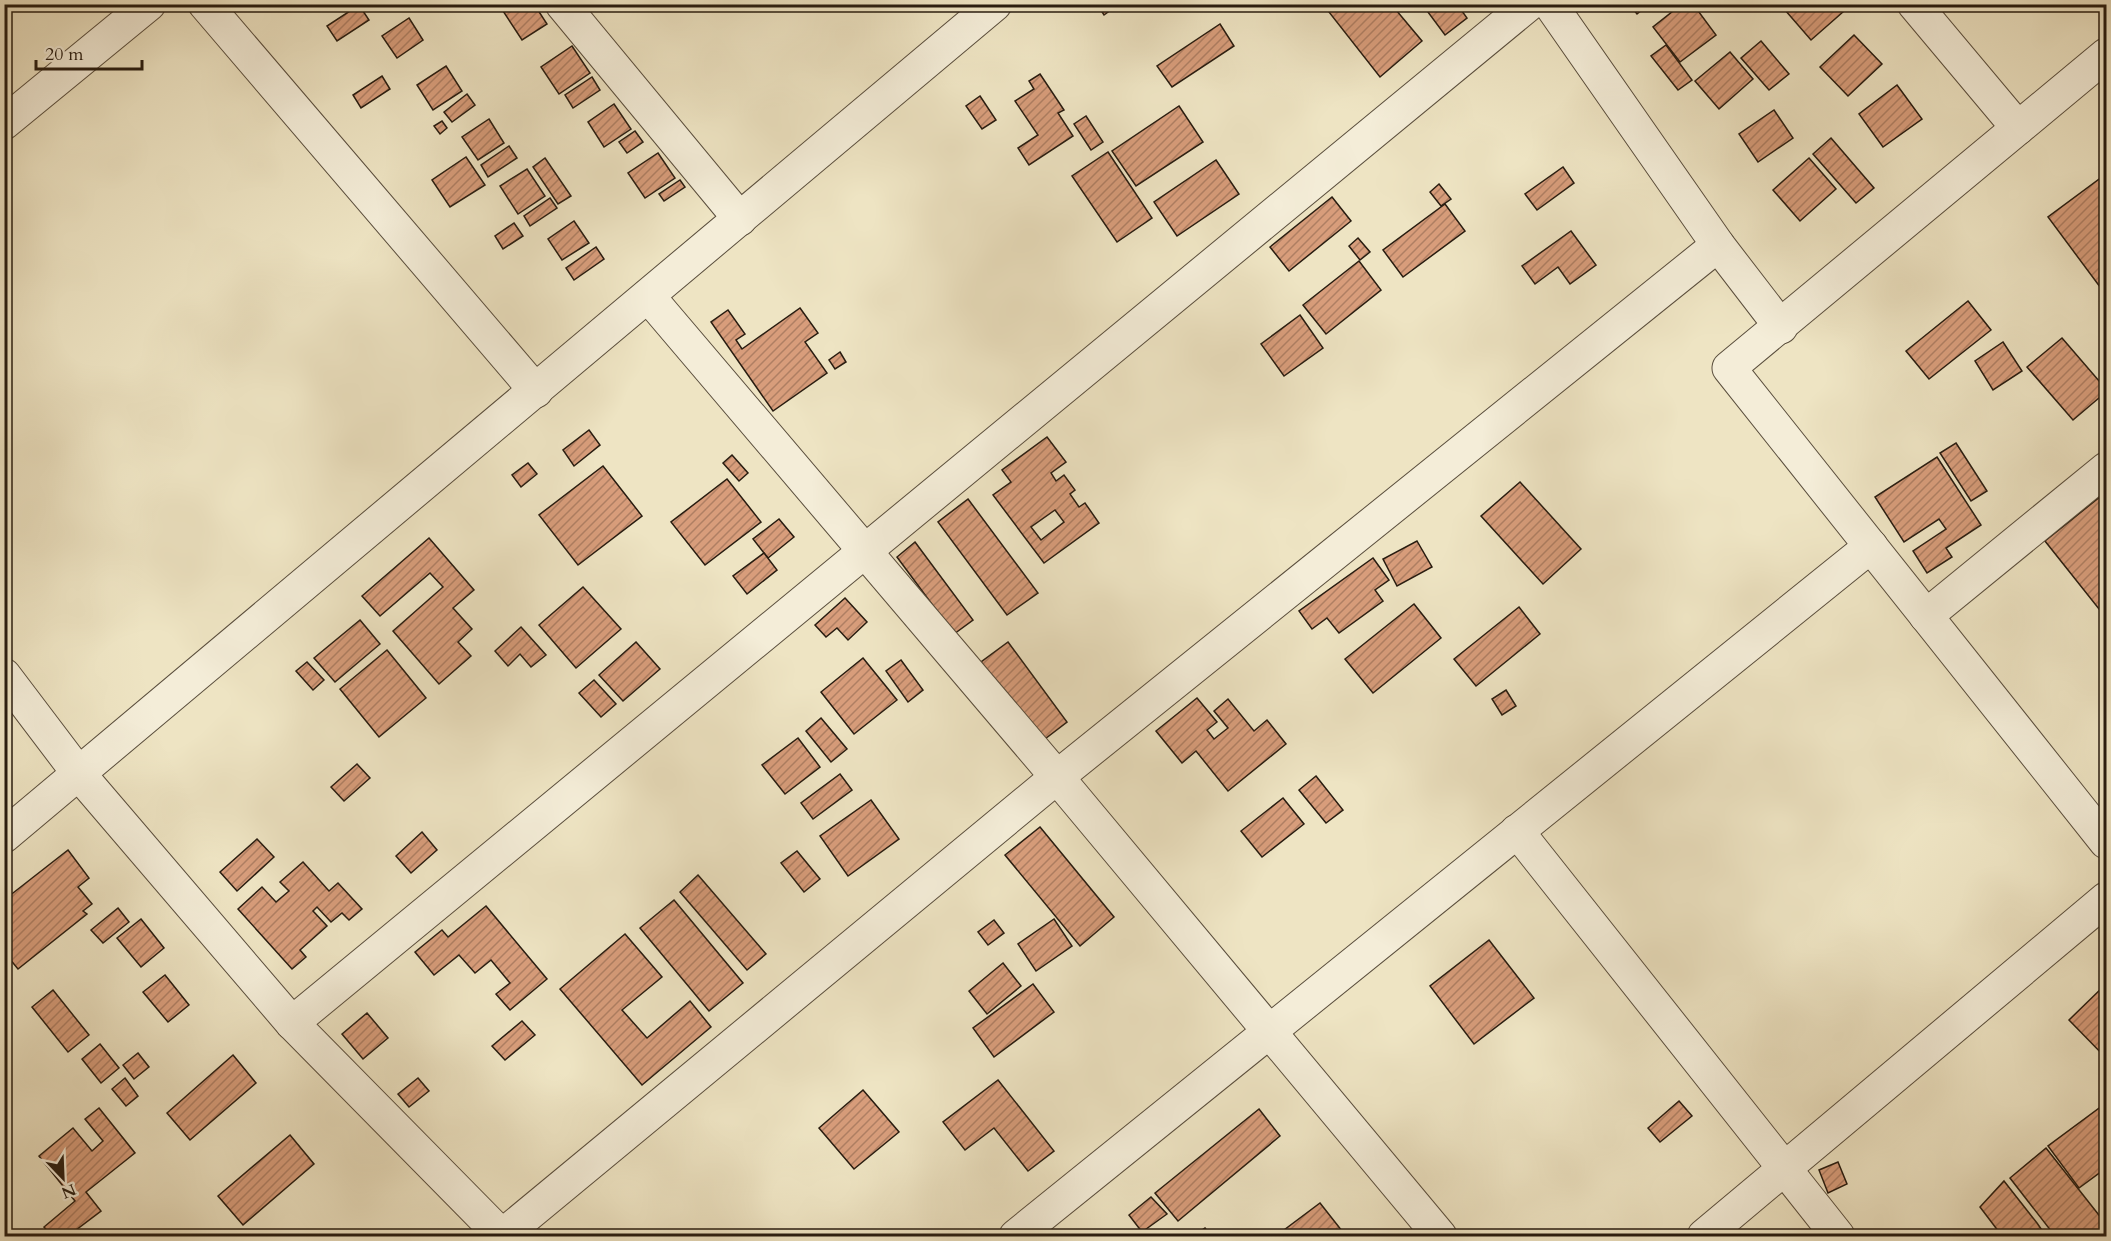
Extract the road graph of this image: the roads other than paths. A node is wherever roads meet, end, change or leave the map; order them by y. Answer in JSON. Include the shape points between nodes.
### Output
{"nodes":[{"id":1,"x":148,"y":4,"type":"edge"},
{"id":2,"x":205,"y":4,"type":"edge"},
{"id":3,"x":562,"y":4,"type":"edge"},
{"id":4,"x":994,"y":4,"type":"edge"},
{"id":5,"x":1529,"y":4,"type":"edge"},
{"id":6,"x":1550,"y":4,"type":"edge"},
{"id":7,"x":1914,"y":4,"type":"edge"},
{"id":8,"x":2106,"y":55,"type":"edge"},
{"id":9,"x":4,"y":123,"type":"edge"},
{"id":10,"x":2018,"y":128,"type":"junction"},
{"id":11,"x":740,"y":219,"type":"junction"},
{"id":12,"x":1718,"y":245,"type":"junction"},
{"id":13,"x":648,"y":296,"type":"junction"},
{"id":14,"x":1781,"y":327,"type":"junction"},
{"id":15,"x":536,"y":391,"type":"junction"},
{"id":16,"x":2106,"y":469,"type":"edge"},
{"id":17,"x":1871,"y":546,"type":"junction"},
{"id":18,"x":864,"y":551,"type":"junction"},
{"id":19,"x":1926,"y":616,"type":"junction"},
{"id":20,"x":4,"y":675,"type":"edge"},
{"id":21,"x":79,"y":774,"type":"junction"},
{"id":22,"x":1057,"y":777,"type":"junction"},
{"id":23,"x":1517,"y":831,"type":"junction"},
{"id":24,"x":4,"y":836,"type":"edge"},
{"id":25,"x":2106,"y":842,"type":"edge"},
{"id":26,"x":2106,"y":899,"type":"edge"},
{"id":27,"x":292,"y":1023,"type":"junction"},
{"id":28,"x":1268,"y":1033,"type":"junction"},
{"id":29,"x":1785,"y":1169,"type":"junction"},
{"id":30,"x":1016,"y":1236,"type":"edge"},
{"id":31,"x":1440,"y":1236,"type":"edge"},
{"id":32,"x":1704,"y":1236,"type":"edge"},
{"id":33,"x":1838,"y":1236,"type":"edge"}],
"edges":[{"from":1,"to":9,"type":"street"},
{"from":2,"to":15,"type":"street"},
{"from":3,"to":11,"type":"street"},
{"from":4,"to":11,"type":"street"},
{"from":5,"to":18,"type":"street"},
{"from":6,"to":12,"type":"street"},
{"from":7,"to":10,"type":"street"},
{"from":8,"to":10,"type":"street"},
{"from":10,"to":14,"type":"street"},
{"from":11,"to":13,"type":"street"},
{"from":12,"to":14,"type":"street"},
{"from":12,"to":22,"type":"street"},
{"from":13,"to":15,"type":"street"},
{"from":13,"to":18,"type":"street"},
{"from":14,"to":17,"type":"street","via":[[1729,368]]},
{"from":15,"to":21,"type":"street"},
{"from":16,"to":19,"type":"street"},
{"from":17,"to":19,"type":"street"},
{"from":17,"to":23,"type":"street"},
{"from":18,"to":22,"type":"street"},
{"from":18,"to":27,"type":"street"},
{"from":19,"to":25,"type":"street"},
{"from":20,"to":21,"type":"street"},
{"from":21,"to":24,"type":"street"},
{"from":21,"to":27,"type":"street"},
{"from":22,"to":27,"type":"street","via":[[502,1236]]},
{"from":22,"to":28,"type":"street"},
{"from":23,"to":28,"type":"street"},
{"from":23,"to":29,"type":"street"},
{"from":26,"to":29,"type":"street"},
{"from":28,"to":30,"type":"street"},
{"from":28,"to":31,"type":"street"},
{"from":29,"to":32,"type":"street"},
{"from":29,"to":33,"type":"street"}]}
